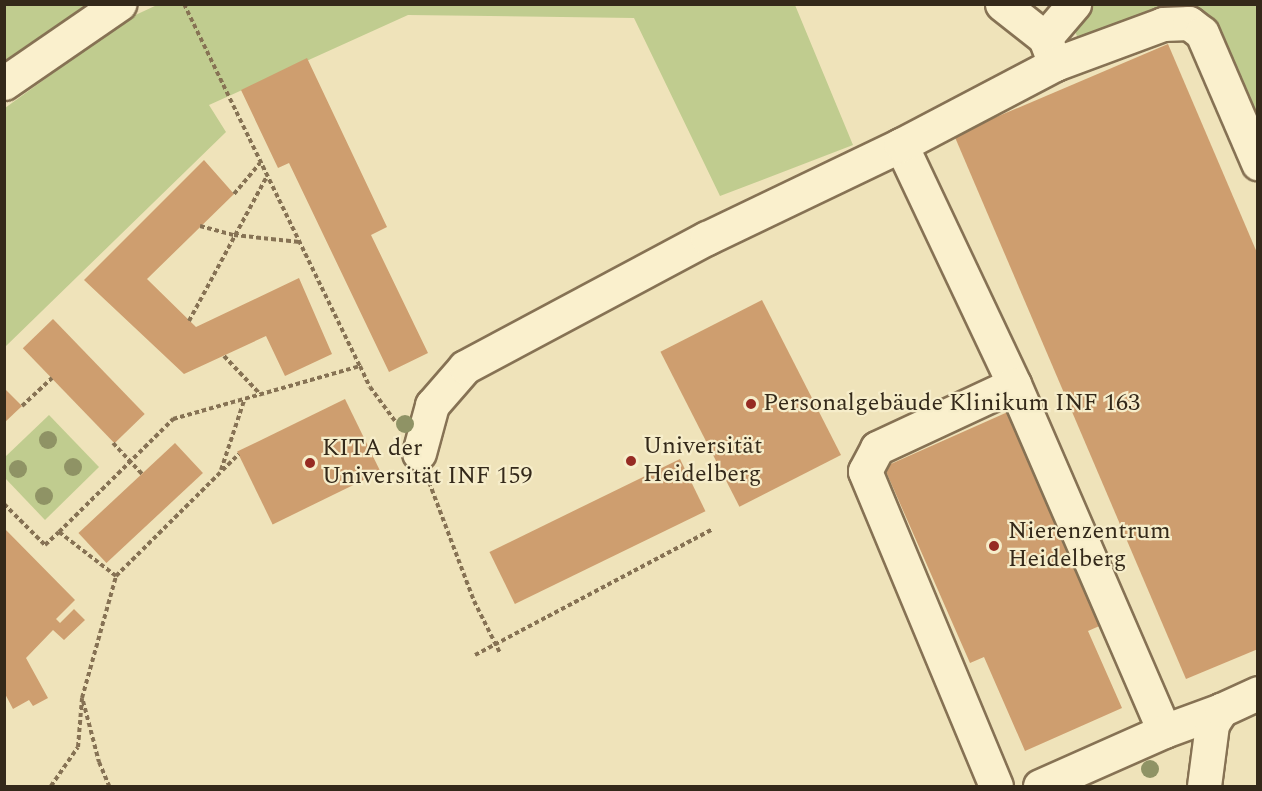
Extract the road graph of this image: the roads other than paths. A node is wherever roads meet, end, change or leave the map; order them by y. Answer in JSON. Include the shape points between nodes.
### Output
{"nodes":[{"id":1,"x":119,"y":4,"type":"edge"},
{"id":2,"x":1074,"y":4,"type":"edge"},
{"id":3,"x":1010,"y":7,"type":"edge"},
{"id":4,"x":1050,"y":51,"type":"junction"},
{"id":5,"x":4,"y":84,"type":"edge"},
{"id":6,"x":1249,"y":119,"type":"edge"},
{"id":7,"x":901,"y":145,"type":"junction"},
{"id":8,"x":1257,"y":163,"type":"edge"},
{"id":9,"x":1014,"y":384,"type":"junction"},
{"id":10,"x":418,"y":453,"type":"road end"},
{"id":11,"x":1257,"y":693,"type":"edge"},
{"id":12,"x":1221,"y":710,"type":"junction"},
{"id":13,"x":1164,"y":731,"type":"junction"},
{"id":14,"x":996,"y":786,"type":"edge"},
{"id":15,"x":1040,"y":786,"type":"edge"},
{"id":16,"x":1204,"y":786,"type":"edge"}],
"edges":[{"from":1,"to":5,"type":"street"},
{"from":2,"to":4,"type":"street"},
{"from":3,"to":4,"type":"street"},
{"from":4,"to":6,"type":"street","via":[[1163,24],[1189,23],[1202,33]]},
{"from":4,"to":7,"type":"street"},
{"from":6,"to":8,"type":"street"},
{"from":7,"to":9,"type":"street"},
{"from":7,"to":10,"type":"street","via":[[707,238],[465,367],[432,405]]},
{"from":9,"to":13,"type":"street"},
{"from":9,"to":14,"type":"street","via":[[877,448],[865,471]]},
{"from":11,"to":12,"type":"street"},
{"from":12,"to":13,"type":"street"},
{"from":12,"to":16,"type":"street","via":[[1209,737]]},
{"from":13,"to":15,"type":"street"}]}
